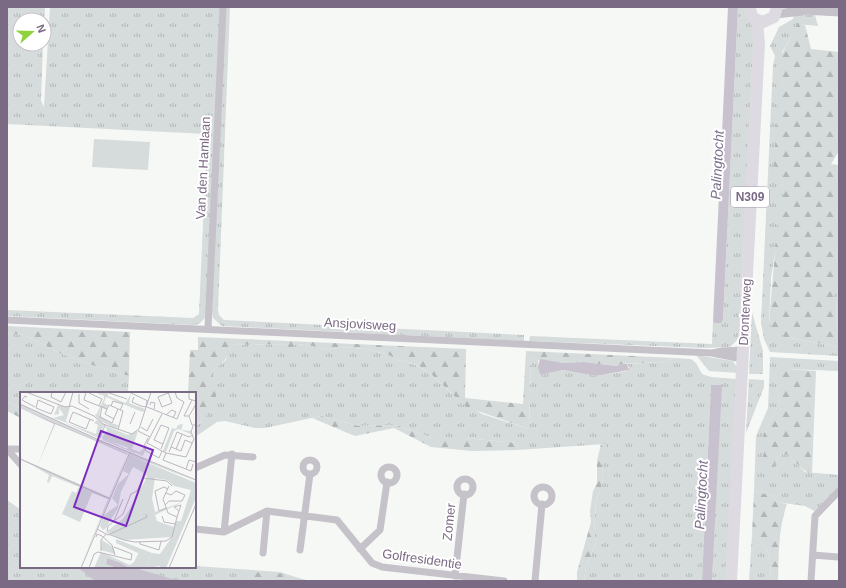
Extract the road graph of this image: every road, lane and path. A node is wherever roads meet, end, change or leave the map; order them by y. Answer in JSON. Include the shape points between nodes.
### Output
{"nodes":[{"id":1,"x":223,"y":7,"type":"edge"},
{"id":2,"x":749,"y":7,"type":"edge"},
{"id":3,"x":791,"y":7,"type":"edge"},
{"id":4,"x":776,"y":10,"type":"edge"},
{"id":5,"x":804,"y":10,"type":"junction"},
{"id":6,"x":839,"y":12,"type":"edge"},
{"id":7,"x":762,"y":22,"type":"junction"},
{"id":8,"x":7,"y":320,"type":"edge"},
{"id":9,"x":208,"y":329,"type":"junction"},
{"id":10,"x":742,"y":355,"type":"junction"},
{"id":11,"x":7,"y":449,"type":"edge"},
{"id":12,"x":20,"y":449,"type":"edge"},
{"id":13,"x":232,"y":454,"type":"junction"},
{"id":14,"x":254,"y":457,"type":"dead end"},
{"id":15,"x":20,"y":464,"type":"edge"},
{"id":16,"x":196,"y":468,"type":"edge"},
{"id":17,"x":310,"y":474,"type":"dead end"},
{"id":18,"x":387,"y":482,"type":"dead end"},
{"id":19,"x":839,"y":491,"type":"edge"},
{"id":20,"x":464,"y":494,"type":"dead end"},
{"id":21,"x":542,"y":504,"type":"dead end"},
{"id":22,"x":267,"y":511,"type":"junction"},
{"id":23,"x":303,"y":515,"type":"junction"},
{"id":24,"x":196,"y":529,"type":"edge"},
{"id":25,"x":224,"y":532,"type":"junction"},
{"id":26,"x":360,"y":549,"type":"junction"},
{"id":27,"x":300,"y":550,"type":"dead end"},
{"id":28,"x":263,"y":553,"type":"dead end"},
{"id":29,"x":813,"y":555,"type":"junction"},
{"id":30,"x":838,"y":557,"type":"edge"},
{"id":31,"x":455,"y":576,"type":"junction"},
{"id":32,"x":504,"y":581,"type":"edge"},
{"id":33,"x":534,"y":581,"type":"edge"},
{"id":34,"x":732,"y":581,"type":"edge"},
{"id":35,"x":811,"y":581,"type":"edge"}],
"edges":[{"from":1,"to":9,"type":"street","name":"Van den Hamlaan"},
{"from":2,"to":7,"type":"main road","via":[[751,16]]},
{"from":3,"to":5,"type":"street"},
{"from":4,"to":5,"type":"street"},
{"from":4,"to":7,"type":"main road","via":[[772,19]]},
{"from":5,"to":6,"type":"street"},
{"from":7,"to":10,"type":"main road","name":"Dronterweg","number":"N309"},
{"from":8,"to":9,"type":"street","name":"Ansjovisweg"},
{"from":9,"to":10,"type":"street","name":"Ansjovisweg"},
{"from":10,"to":34,"type":"main road","name":"Dronterweg","number":"N309"},
{"from":11,"to":12,"type":"street"},
{"from":11,"to":15,"type":"street"},
{"from":13,"to":14,"type":"street"},
{"from":13,"to":16,"type":"street"},
{"from":13,"to":25,"type":"street"},
{"from":17,"to":23,"type":"street"},
{"from":18,"to":26,"type":"street","via":[[380,530]]},
{"from":19,"to":29,"type":"street","via":[[815,516]]},
{"from":20,"to":31,"type":"street","name":"Zomer"},
{"from":21,"to":33,"type":"street"},
{"from":22,"to":23,"type":"street","name":"Golfresidentie"},
{"from":22,"to":25,"type":"street"},
{"from":22,"to":28,"type":"street"},
{"from":23,"to":26,"type":"street","name":"Golfresidentie","via":[[338,520]]},
{"from":23,"to":27,"type":"street"},
{"from":24,"to":25,"type":"street"},
{"from":26,"to":31,"type":"street","name":"Golfresidentie","via":[[372,563],[382,567]]},
{"from":29,"to":30,"type":"street"},
{"from":29,"to":35,"type":"street"},
{"from":31,"to":32,"type":"street","name":"Golfresidentie"}]}
